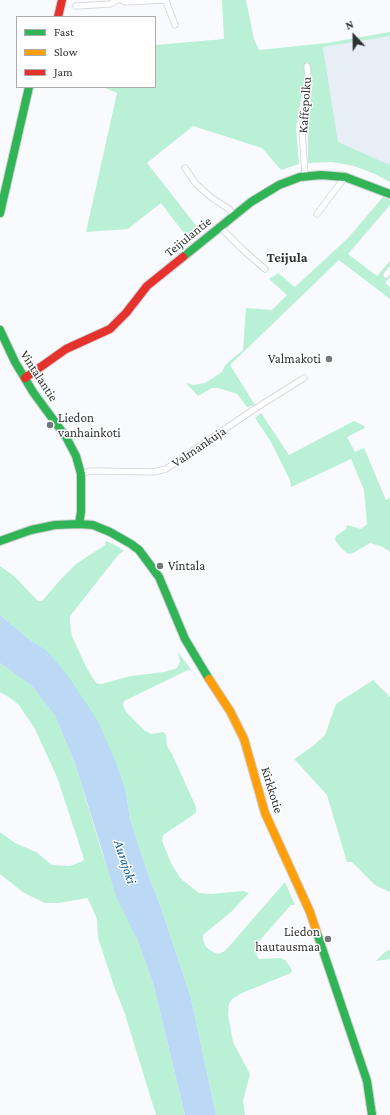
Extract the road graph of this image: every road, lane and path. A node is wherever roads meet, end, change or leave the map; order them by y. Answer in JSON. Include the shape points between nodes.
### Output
{"nodes":[{"id":1,"x":62,"y":0,"type":"edge"},
{"id":2,"x":117,"y":0,"type":"edge"},
{"id":3,"x":121,"y":0,"type":"edge"},
{"id":4,"x":166,"y":0,"type":"edge"},
{"id":5,"x":76,"y":6,"type":"dead end"},
{"id":6,"x":58,"y":16,"type":"edge"},
{"id":7,"x":175,"y":26,"type":"dead end"},
{"id":8,"x":308,"y":66,"type":"dead end"},
{"id":9,"x":29,"y":88,"type":"edge"},
{"id":10,"x":184,"y":168,"type":"dead end"},
{"id":11,"x":305,"y":176,"type":"junction"},
{"id":12,"x":345,"y":177,"type":"junction"},
{"id":13,"x":390,"y":194,"type":"edge"},
{"id":14,"x":0,"y":213,"type":"edge"},
{"id":15,"x":317,"y":214,"type":"dead end"},
{"id":16,"x":234,"y":216,"type":"junction"},
{"id":17,"x":220,"y":227,"type":"junction"},
{"id":18,"x":265,"y":269,"type":"dead end"},
{"id":19,"x":390,"y":270,"type":"edge"},
{"id":20,"x":386,"y":275,"type":"dead end"},
{"id":21,"x":0,"y":330,"type":"edge"},
{"id":22,"x":25,"y":378,"type":"junction"},
{"id":23,"x":304,"y":378,"type":"dead end"},
{"id":24,"x":81,"y":474,"type":"junction"},
{"id":25,"x":79,"y":524,"type":"junction"},
{"id":26,"x":0,"y":541,"type":"edge"},
{"id":27,"x":372,"y":1115,"type":"edge"}],
"edges":[{"from":1,"to":6,"type":"street"},
{"from":2,"to":5,"type":"street","via":[[110,4]]},
{"from":3,"to":4,"type":"street"},
{"from":4,"to":7,"type":"street"},
{"from":8,"to":11,"type":"street","name":"Kaffepolku","via":[[309,87],[302,129]]},
{"from":9,"to":14,"type":"street"},
{"from":10,"to":16,"type":"street","via":[[196,184],[229,209]]},
{"from":11,"to":12,"type":"street","name":"Teijulantie"},
{"from":11,"to":16,"type":"street","name":"Teijulantie","via":[[279,185]]},
{"from":12,"to":13,"type":"street","name":"Teijulantie"},
{"from":12,"to":15,"type":"street"},
{"from":16,"to":17,"type":"street","name":"Teijulantie"},
{"from":17,"to":18,"type":"street"},
{"from":17,"to":22,"type":"street","name":"Teijulantie","via":[[147,286],[110,329],[66,349]]},
{"from":19,"to":20,"type":"street"},
{"from":21,"to":22,"type":"street","name":"Vintalantie"},
{"from":22,"to":24,"type":"street","name":"Vintalantie","via":[[66,437],[76,456]]},
{"from":23,"to":24,"type":"street","name":"Valmankuja","via":[[166,469],[154,472],[90,471]]},
{"from":24,"to":25,"type":"street","name":"Vintalantie"},
{"from":25,"to":26,"type":"street","name":"Kirkkotie","via":[[55,524]]},
{"from":25,"to":27,"type":"street","name":"Kirkkotie","via":[[93,525],[110,532],[131,544],[145,557],[159,577],[193,654],[236,722],[270,826],[310,912],[327,960],[367,1081]]}]}
